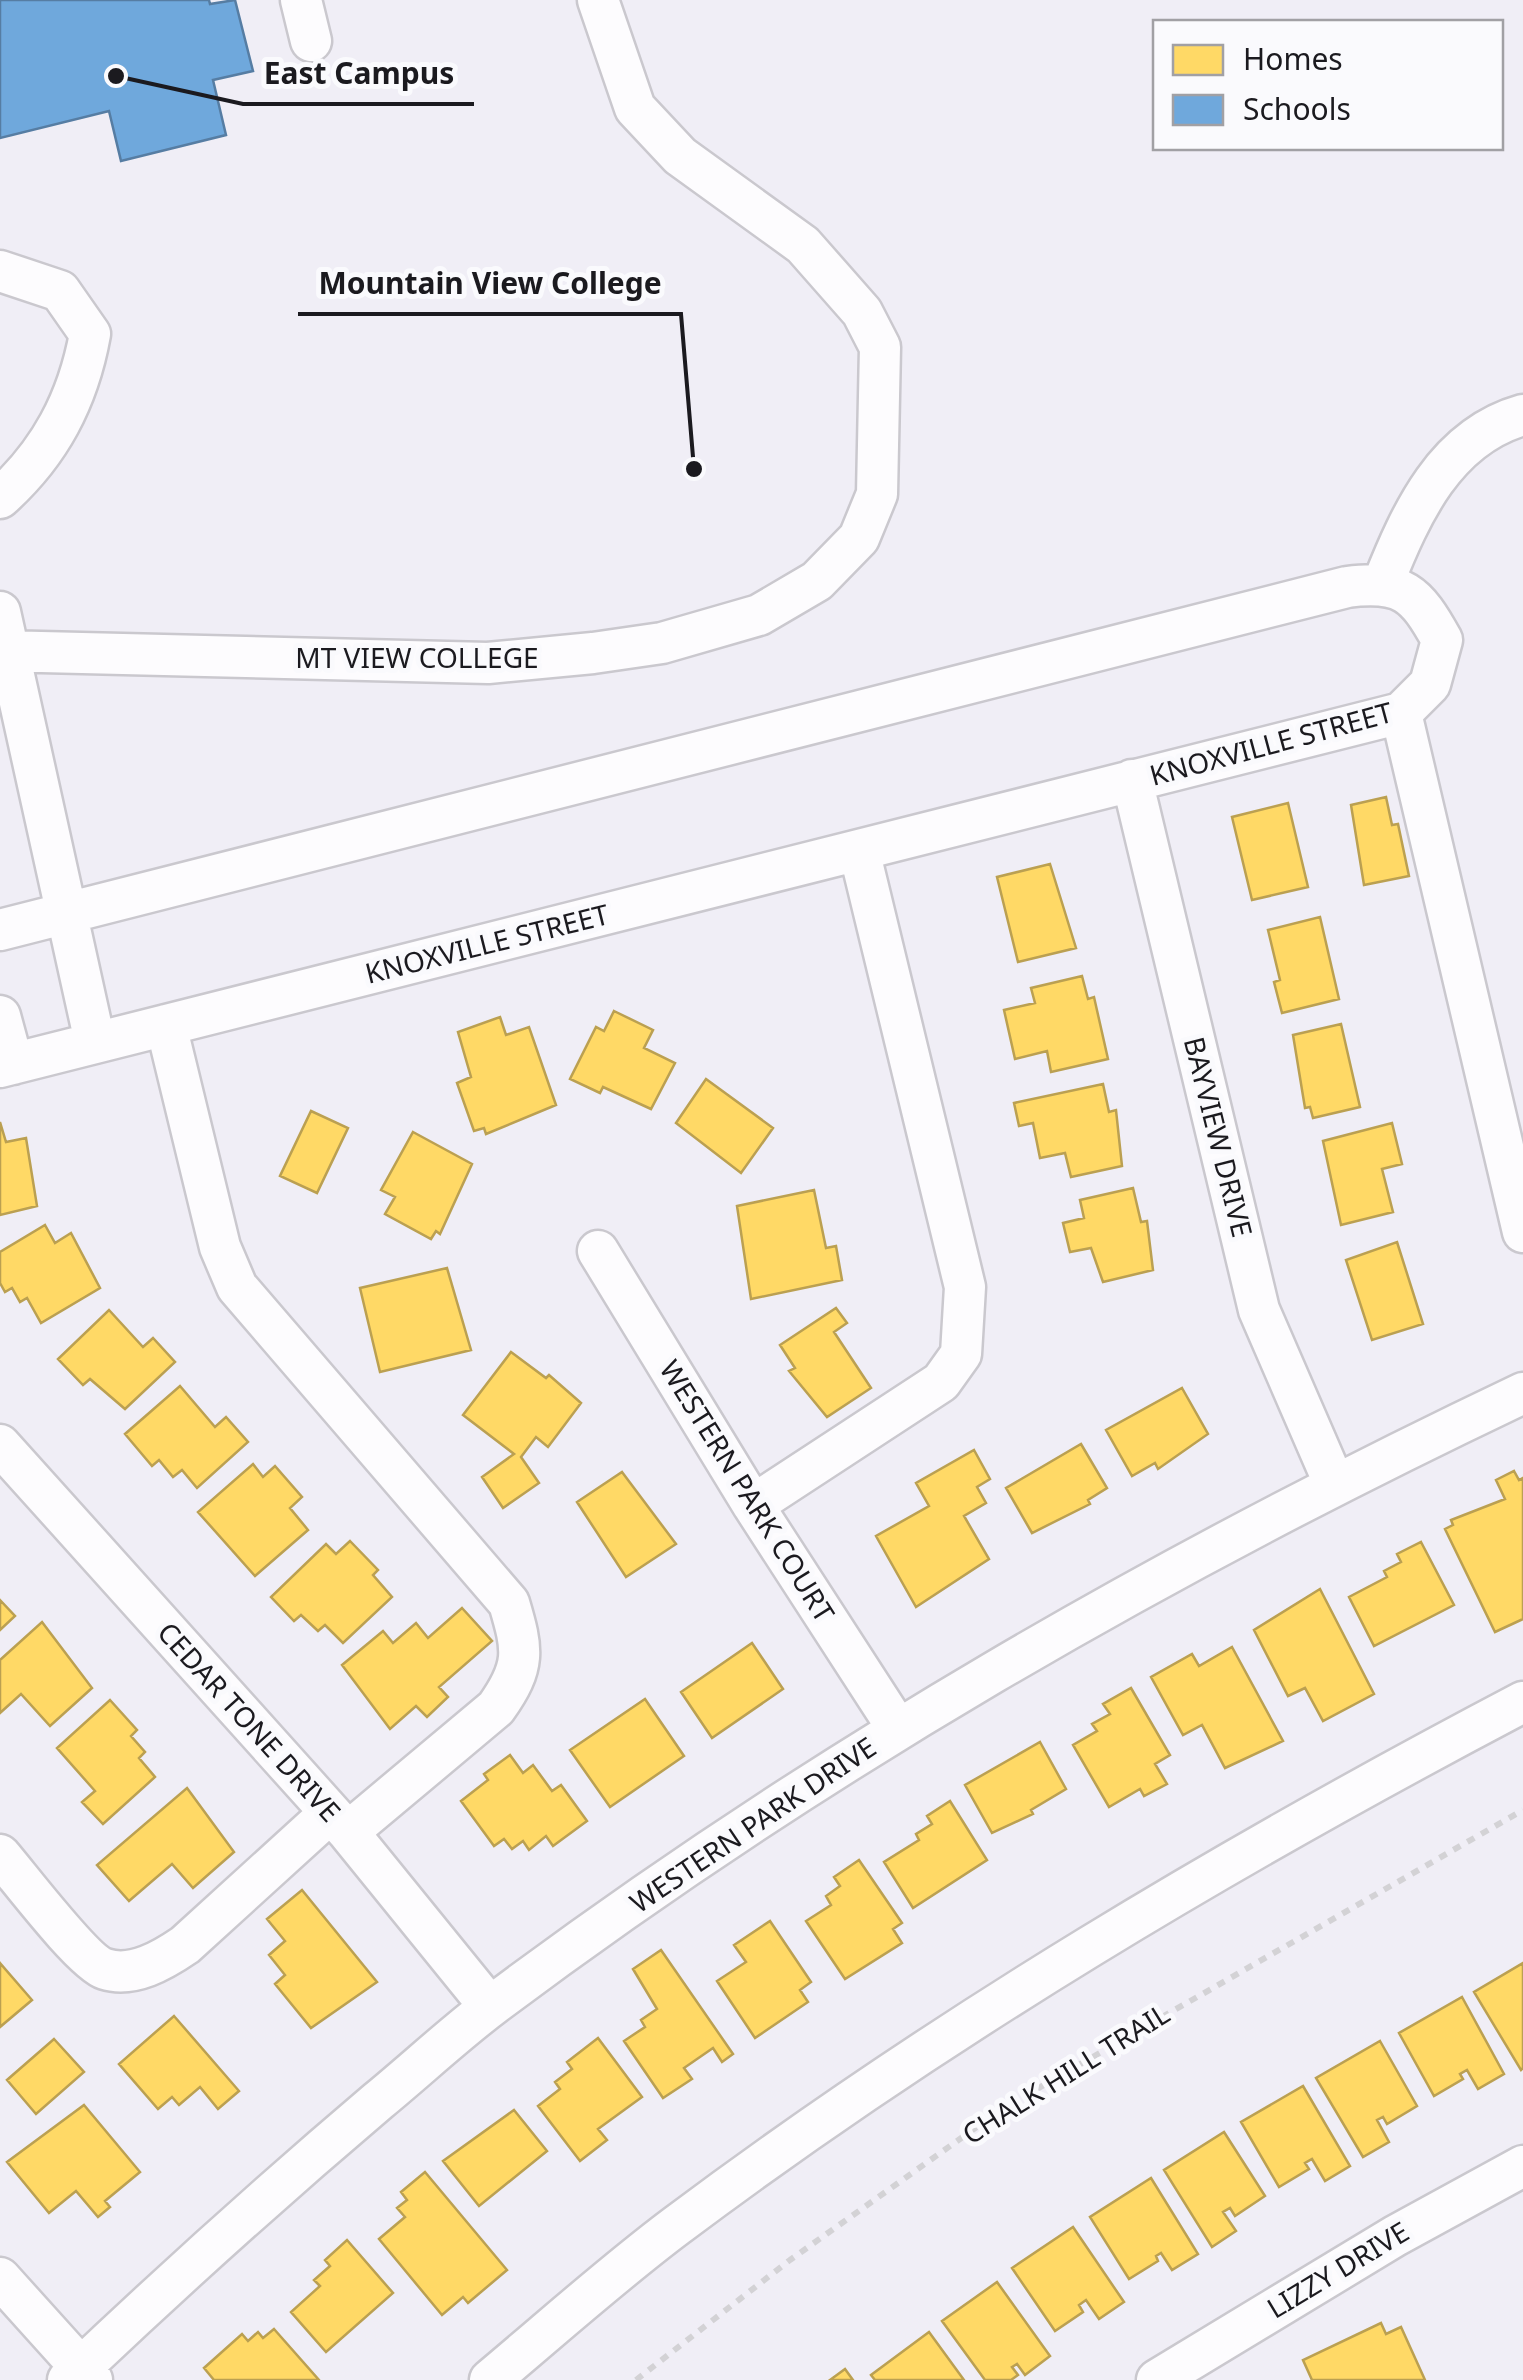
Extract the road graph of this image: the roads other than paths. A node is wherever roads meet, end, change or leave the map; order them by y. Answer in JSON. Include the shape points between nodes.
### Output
{"nodes":[{"id":1,"x":301,"y":0,"type":"edge"},
{"id":2,"x":598,"y":0,"type":"edge"},
{"id":3,"x":311,"y":42,"type":"dead end"},
{"id":4,"x":0,"y":271,"type":"edge"},
{"id":5,"x":1523,"y":414,"type":"edge"},
{"id":6,"x":0,"y":498,"type":"edge"},
{"id":7,"x":1382,"y":582,"type":"junction"},
{"id":8,"x":3,"y":637,"type":"edge"},
{"id":9,"x":1401,"y":713,"type":"junction"},
{"id":10,"x":1132,"y":780,"type":"junction"},
{"id":11,"x":859,"y":850,"type":"junction"},
{"id":12,"x":63,"y":912,"type":"junction"},
{"id":13,"x":0,"y":930,"type":"edge"},
{"id":14,"x":0,"y":1016,"type":"edge"},
{"id":15,"x":166,"y":1025,"type":"junction"},
{"id":16,"x":95,"y":1042,"type":"junction"},
{"id":17,"x":6,"y":1066,"type":"edge"},
{"id":18,"x":1523,"y":1232,"type":"edge"},
{"id":19,"x":598,"y":1251,"type":"dead end"},
{"id":20,"x":1523,"y":1392,"type":"edge"},
{"id":21,"x":0,"y":1445,"type":"edge"},
{"id":22,"x":1334,"y":1483,"type":"junction"},
{"id":23,"x":753,"y":1505,"type":"junction"},
{"id":24,"x":1523,"y":1702,"type":"edge"},
{"id":25,"x":898,"y":1729,"type":"junction"},
{"id":26,"x":339,"y":1822,"type":"junction"},
{"id":27,"x":0,"y":1855,"type":"edge"},
{"id":28,"x":490,"y":2007,"type":"junction"},
{"id":29,"x":1523,"y":2166,"type":"edge"},
{"id":30,"x":0,"y":2278,"type":"edge"},
{"id":31,"x":80,"y":2376,"type":"edge"},
{"id":32,"x":1171,"y":2376,"type":"edge"},
{"id":33,"x":490,"y":2380,"type":"edge"}],
"edges":[{"from":1,"to":3,"type":"street"},
{"from":2,"to":8,"type":"street","name":"MT VIEW COLLEGE","via":[[635,108],[680,156],[803,245],[862,312],[880,347],[878,494],[859,538],[817,581],[758,615],[593,653],[488,663]]},
{"from":4,"to":6,"type":"street","via":[[60,290],[90,334],[54,438]]},
{"from":5,"to":7,"type":"street","via":[[1496,422],[1437,472]]},
{"from":7,"to":9,"type":"street","name":"KNOXVILLE STREET","via":[[1420,600],[1442,640],[1430,684]]},
{"from":7,"to":12,"type":"street"},
{"from":8,"to":12,"type":"street","name":"MT VIEW COLLEGE"},
{"from":9,"to":10,"type":"street","name":"KNOXVILLE STREET"},
{"from":9,"to":18,"type":"street"},
{"from":10,"to":11,"type":"street","name":"KNOXVILLE STREET"},
{"from":10,"to":22,"type":"street","name":"BAYVIEW DRIVE","via":[[1259,1310]]},
{"from":11,"to":15,"type":"street","name":"KNOXVILLE STREET"},
{"from":11,"to":23,"type":"street","via":[[965,1287],[961,1354],[941,1382]]},
{"from":12,"to":13,"type":"street"},
{"from":12,"to":16,"type":"street","name":"MT VIEW COLLEGE"},
{"from":14,"to":17,"type":"street"},
{"from":15,"to":16,"type":"street","name":"KNOXVILLE STREET"},
{"from":15,"to":26,"type":"street","via":[[220,1247],[238,1287],[509,1602],[522,1648],[514,1682],[496,1708]]},
{"from":16,"to":17,"type":"street","name":"KNOXVILLE STREET"},
{"from":19,"to":23,"type":"street","name":"WESTERN PARK COURT"},
{"from":20,"to":22,"type":"street","name":"WESTERN PARK DRIVE"},
{"from":21,"to":26,"type":"street","name":"CEDAR TONE DRIVE"},
{"from":22,"to":25,"type":"street","name":"WESTERN PARK DRIVE","via":[[1118,1597]]},
{"from":23,"to":25,"type":"street","name":"WESTERN PARK COURT"},
{"from":24,"to":33,"type":"street","via":[[1148,1913],[906,2064],[674,2227]]},
{"from":25,"to":28,"type":"street","name":"WESTERN PARK DRIVE","via":[[696,1858]]},
{"from":26,"to":27,"type":"street","via":[[185,1945],[131,1970],[104,1969],[84,1953]]},
{"from":26,"to":28,"type":"street","name":"CEDAR TONE DRIVE"},
{"from":28,"to":31,"type":"street","name":"WESTERN PARK DRIVE","via":[[272,2191]]},
{"from":29,"to":32,"type":"street","name":"LIZZY DRIVE","via":[[1395,2236]]},
{"from":30,"to":31,"type":"street"}]}
